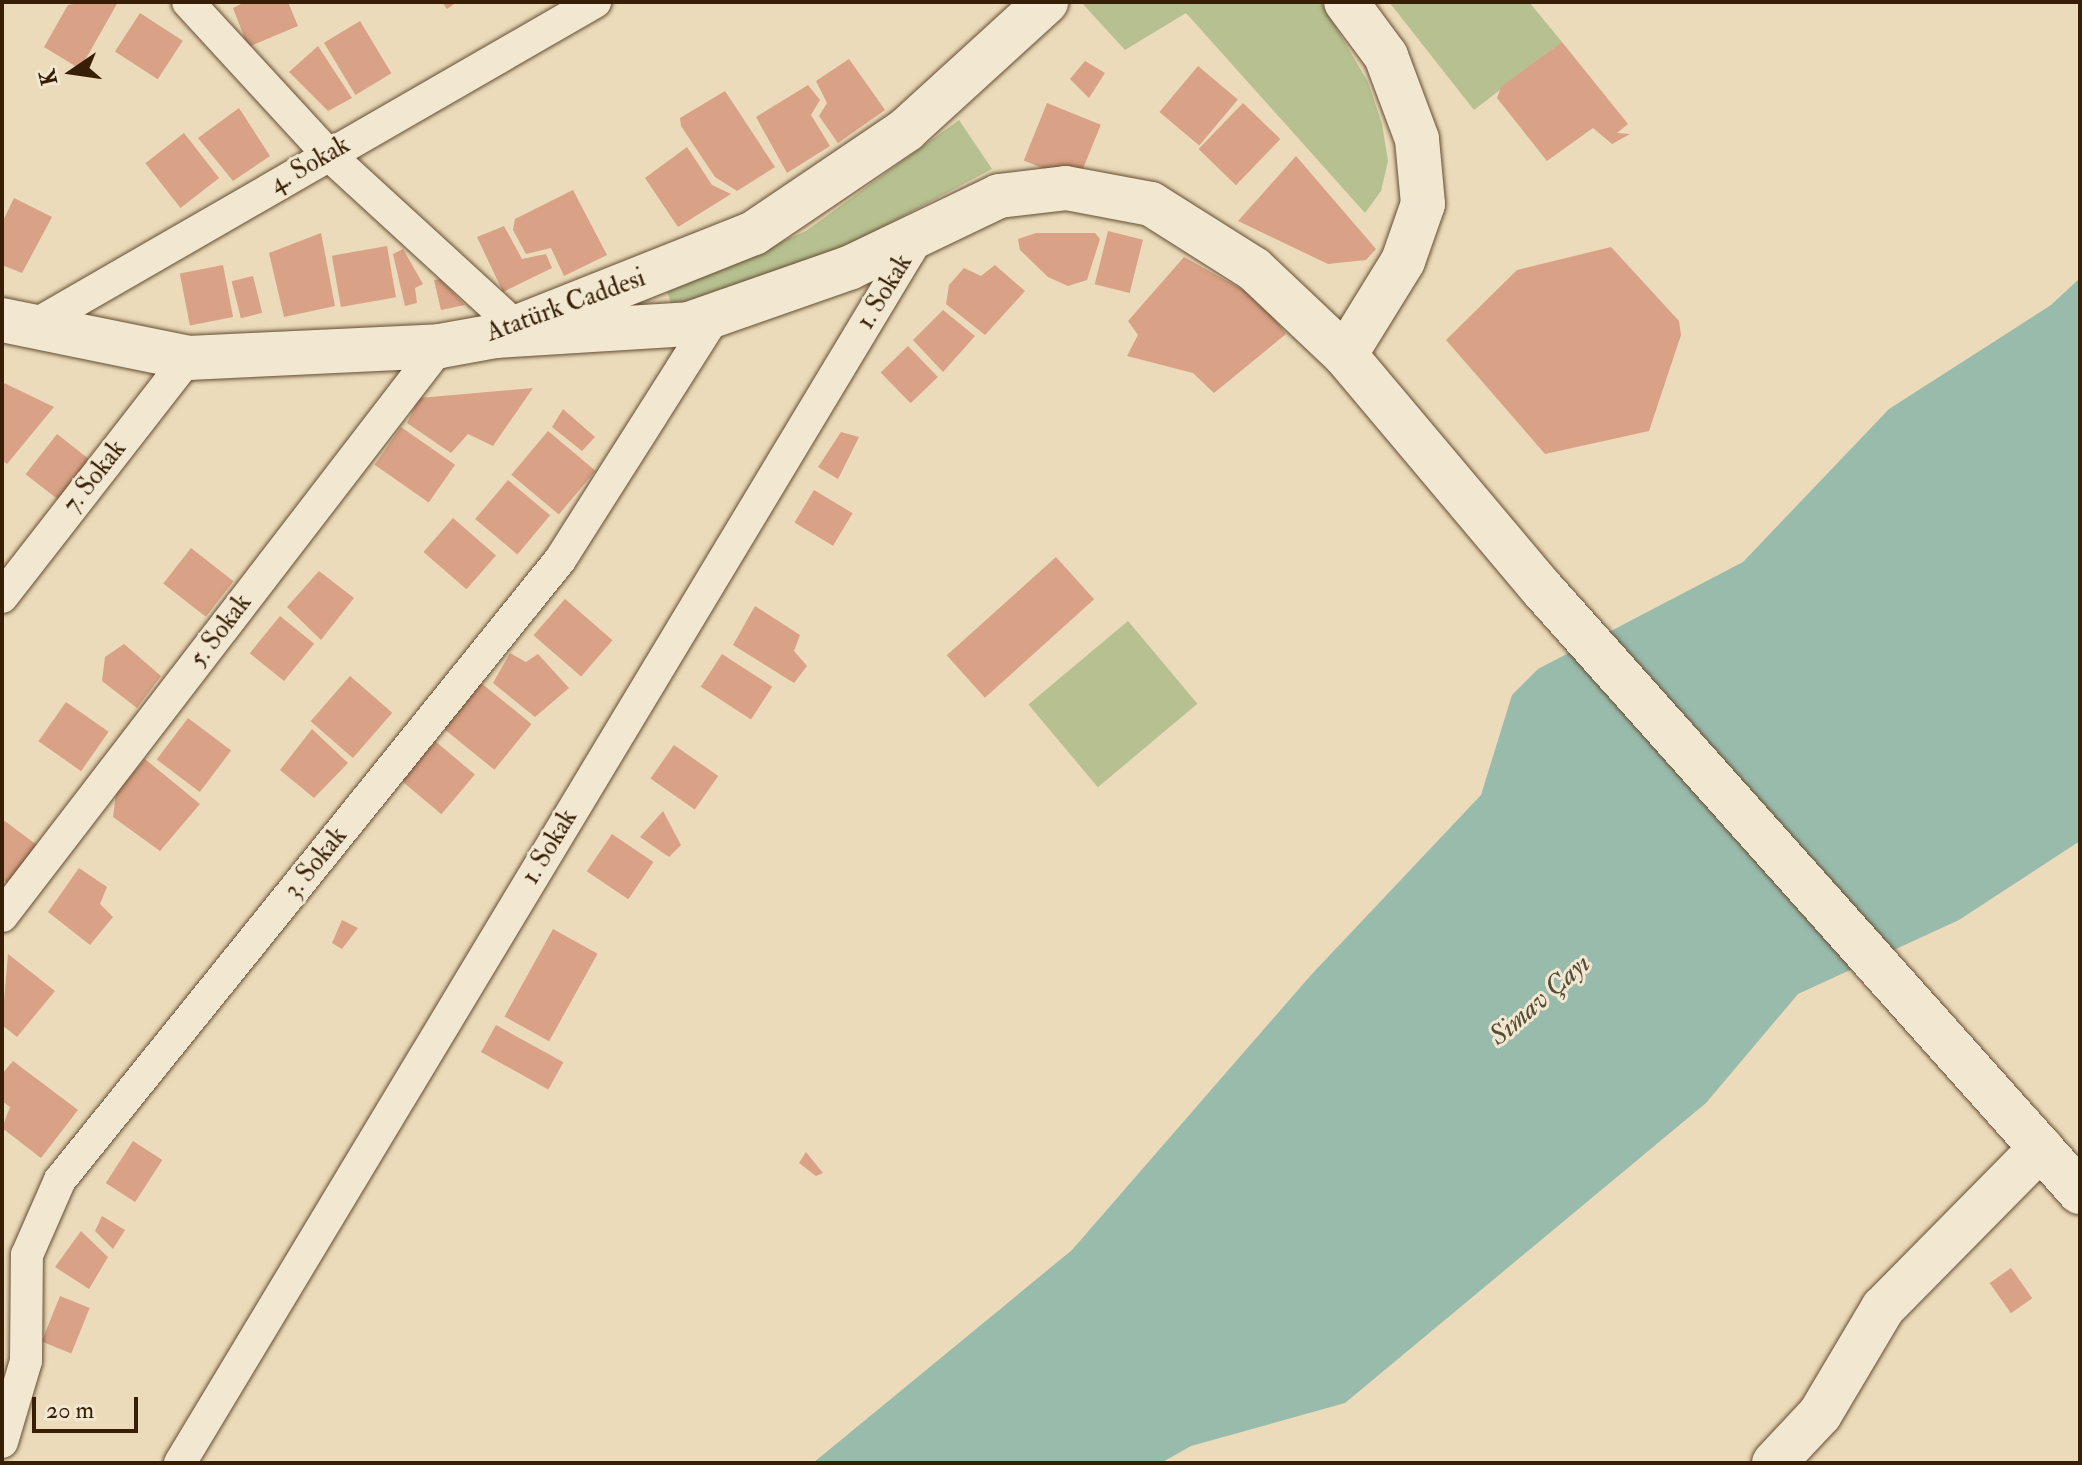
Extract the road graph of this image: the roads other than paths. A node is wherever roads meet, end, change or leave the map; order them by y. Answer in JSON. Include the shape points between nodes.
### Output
{"nodes":[{"id":1,"x":188,"y":2,"type":"edge"},
{"id":2,"x":595,"y":2,"type":"edge"},
{"id":3,"x":1046,"y":2,"type":"edge"},
{"id":4,"x":1346,"y":2,"type":"edge"},
{"id":5,"x":328,"y":154,"type":"junction"},
{"id":6,"x":921,"y":232,"type":"junction"},
{"id":7,"x":716,"y":314,"type":"junction"},
{"id":8,"x":14,"y":325,"type":"edge"},
{"id":9,"x":506,"y":332,"type":"junction"},
{"id":10,"x":440,"y":346,"type":"junction"},
{"id":11,"x":1345,"y":355,"type":"junction"},
{"id":12,"x":188,"y":358,"type":"junction"},
{"id":13,"x":2,"y":597,"type":"edge"},
{"id":14,"x":2,"y":916,"type":"edge"},
{"id":15,"x":2057,"y":1160,"type":"edge"},
{"id":16,"x":15,"y":1251,"type":"edge"},
{"id":17,"x":2,"y":1442,"type":"edge"},
{"id":18,"x":180,"y":1463,"type":"edge"},
{"id":19,"x":1774,"y":1463,"type":"edge"}],
"edges":[{"from":1,"to":5,"type":"street"},
{"from":2,"to":5,"type":"street","name":"4. Sokak"},
{"from":3,"to":9,"type":"main road","name":"Atatürk Caddesi","via":[[906,130],[754,233]]},
{"from":4,"to":11,"type":"main road","via":[[1386,56],[1417,139],[1423,204],[1403,261]]},
{"from":5,"to":8,"type":"street","name":"4. Sokak"},
{"from":5,"to":9,"type":"street"},
{"from":6,"to":7,"type":"main road","via":[[849,268]]},
{"from":6,"to":11,"type":"main road","via":[[999,196],[1066,188],[1151,204],[1254,269]]},
{"from":6,"to":18,"type":"street","name":"1. Sokak"},
{"from":7,"to":9,"type":"main road","via":[[689,324]]},
{"from":7,"to":16,"type":"street","name":"3. Sokak","via":[[560,560],[60,1180]]},
{"from":8,"to":12,"type":"main road","name":"Atatürk Caddesi"},
{"from":9,"to":10,"type":"main road","name":"Atatürk Caddesi"},
{"from":10,"to":12,"type":"main road","name":"Atatürk Caddesi"},
{"from":10,"to":14,"type":"street","name":"5. Sokak"},
{"from":11,"to":15,"type":"main road","via":[[1543,590]]},
{"from":12,"to":13,"type":"street","name":"7. Sokak"},
{"from":15,"to":19,"type":"main road","via":[[1883,1308],[1820,1414]]},
{"from":16,"to":17,"type":"street","name":"3. Sokak","via":[[26,1361]]}]}
